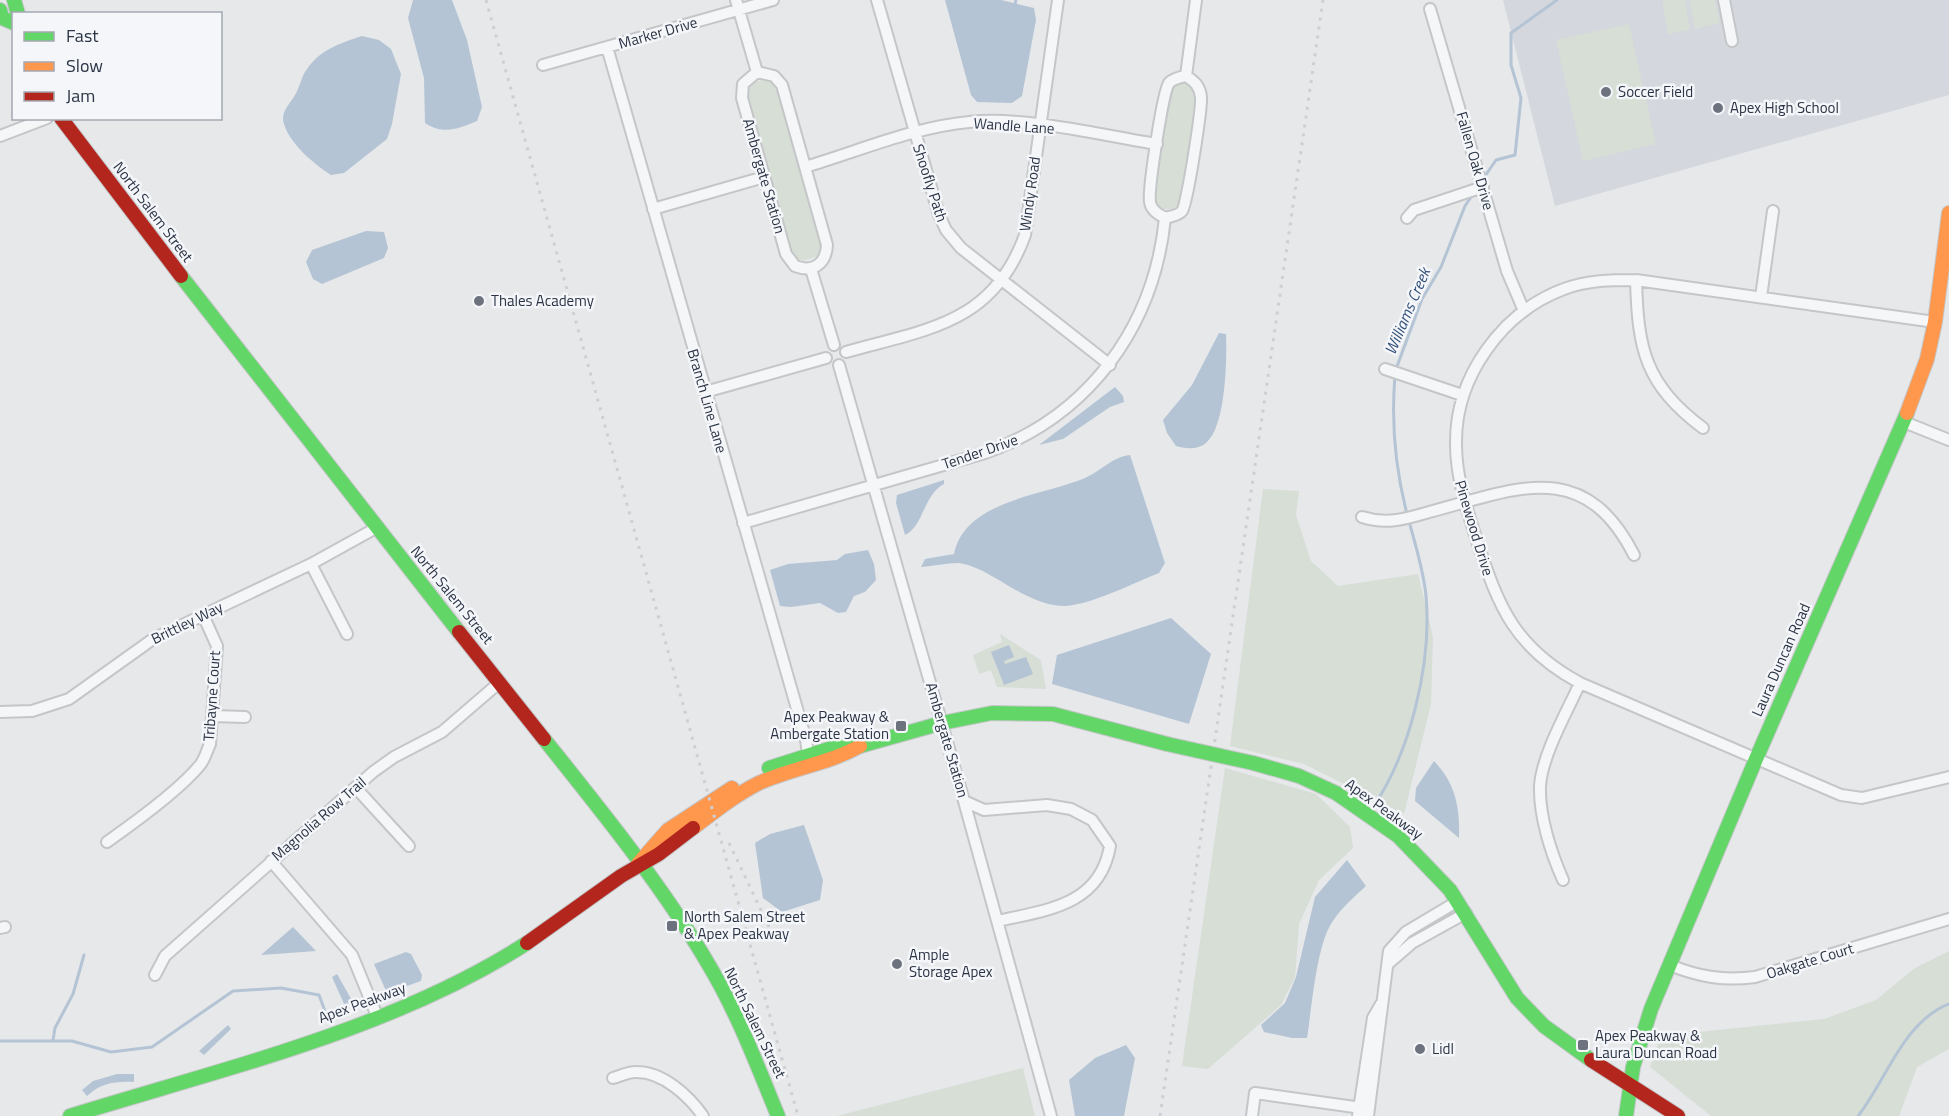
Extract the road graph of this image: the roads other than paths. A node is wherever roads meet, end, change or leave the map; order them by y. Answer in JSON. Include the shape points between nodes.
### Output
{"nodes":[{"id":1,"x":772,"y":0,"type":"edge"},
{"id":2,"x":877,"y":0,"type":"edge"},
{"id":3,"x":1058,"y":0,"type":"edge"},
{"id":4,"x":1196,"y":0,"type":"edge"},
{"id":5,"x":1724,"y":0,"type":"edge"},
{"id":6,"x":737,"y":5,"type":"edge"},
{"id":7,"x":1430,"y":9,"type":"dead end"},
{"id":8,"x":0,"y":10,"type":"edge"},
{"id":9,"x":12,"y":22,"type":"edge"},
{"id":10,"x":1732,"y":41,"type":"dead end"},
{"id":11,"x":607,"y":47,"type":"junction"},
{"id":12,"x":543,"y":65,"type":"dead end"},
{"id":13,"x":757,"y":72,"type":"junction"},
{"id":14,"x":1186,"y":76,"type":"junction"},
{"id":15,"x":42,"y":120,"type":"edge"},
{"id":16,"x":63,"y":120,"type":"edge"},
{"id":17,"x":1040,"y":126,"type":"junction"},
{"id":18,"x":915,"y":133,"type":"junction"},
{"id":19,"x":0,"y":136,"type":"edge"},
{"id":20,"x":1157,"y":144,"type":"junction"},
{"id":21,"x":805,"y":167,"type":"junction"},
{"id":22,"x":764,"y":177,"type":"junction"},
{"id":23,"x":1482,"y":187,"type":"junction"},
{"id":24,"x":653,"y":209,"type":"junction"},
{"id":25,"x":1773,"y":211,"type":"dead end"},
{"id":26,"x":1949,"y":213,"type":"edge"},
{"id":27,"x":1165,"y":218,"type":"junction"},
{"id":28,"x":1407,"y":218,"type":"dead end"},
{"id":29,"x":811,"y":269,"type":"junction"},
{"id":30,"x":1003,"y":280,"type":"junction"},
{"id":31,"x":1636,"y":280,"type":"junction"},
{"id":32,"x":1761,"y":297,"type":"junction"},
{"id":33,"x":1524,"y":311,"type":"junction"},
{"id":34,"x":1935,"y":322,"type":"junction"},
{"id":35,"x":834,"y":345,"type":"junction"},
{"id":36,"x":846,"y":352,"type":"junction"},
{"id":37,"x":826,"y":358,"type":"junction"},
{"id":38,"x":1110,"y":364,"type":"junction"},
{"id":39,"x":839,"y":365,"type":"junction"},
{"id":40,"x":1385,"y":369,"type":"dead end"},
{"id":41,"x":705,"y":392,"type":"junction"},
{"id":42,"x":1462,"y":395,"type":"junction"},
{"id":43,"x":1904,"y":422,"type":"junction"},
{"id":44,"x":1703,"y":428,"type":"dead end"},
{"id":45,"x":1949,"y":441,"type":"edge"},
{"id":46,"x":873,"y":485,"type":"junction"},
{"id":47,"x":1465,"y":503,"type":"junction"},
{"id":48,"x":1362,"y":517,"type":"dead end"},
{"id":49,"x":743,"y":523,"type":"junction"},
{"id":50,"x":376,"y":528,"type":"junction"},
{"id":51,"x":1634,"y":555,"type":"dead end"},
{"id":52,"x":311,"y":564,"type":"junction"},
{"id":53,"x":203,"y":615,"type":"junction"},
{"id":54,"x":347,"y":634,"type":"dead end"},
{"id":55,"x":500,"y":682,"type":"junction"},
{"id":56,"x":1580,"y":683,"type":"junction"},
{"id":57,"x":0,"y":712,"type":"edge"},
{"id":58,"x":213,"y":716,"type":"junction"},
{"id":59,"x":245,"y":717,"type":"dead end"},
{"id":60,"x":942,"y":723,"type":"junction"},
{"id":61,"x":860,"y":746,"type":"junction"},
{"id":62,"x":808,"y":754,"type":"junction"},
{"id":63,"x":1756,"y":759,"type":"junction"},
{"id":64,"x":1949,"y":777,"type":"edge"},
{"id":65,"x":356,"y":788,"type":"junction"},
{"id":66,"x":964,"y":801,"type":"junction"},
{"id":67,"x":107,"y":842,"type":"dead end"},
{"id":68,"x":409,"y":846,"type":"dead end"},
{"id":69,"x":271,"y":861,"type":"junction"},
{"id":70,"x":638,"y":864,"type":"junction"},
{"id":71,"x":1563,"y":880,"type":"dead end"},
{"id":72,"x":1462,"y":907,"type":"junction"},
{"id":73,"x":1949,"y":919,"type":"edge"},
{"id":74,"x":997,"y":921,"type":"junction"},
{"id":75,"x":1670,"y":965,"type":"junction"},
{"id":76,"x":154,"y":975,"type":"dead end"},
{"id":77,"x":377,"y":1016,"type":"junction"},
{"id":78,"x":613,"y":1078,"type":"dead end"},
{"id":79,"x":1631,"y":1083,"type":"junction"},
{"id":80,"x":1364,"y":1112,"type":"edge"},
{"id":81,"x":70,"y":1116,"type":"edge"},
{"id":82,"x":703,"y":1116,"type":"edge"},
{"id":83,"x":778,"y":1116,"type":"edge"},
{"id":84,"x":1050,"y":1116,"type":"edge"},
{"id":85,"x":1251,"y":1116,"type":"edge"},
{"id":86,"x":1626,"y":1116,"type":"edge"},
{"id":87,"x":1678,"y":1116,"type":"edge"}],
"edges":[{"from":1,"to":6,"type":"street","name":"Marker Drive"},
{"from":2,"to":18,"type":"street","name":"Shoofly Path"},
{"from":3,"to":17,"type":"street","name":"Windy Road"},
{"from":4,"to":14,"type":"street"},
{"from":5,"to":10,"type":"street"},
{"from":6,"to":11,"type":"street","name":"Marker Drive"},
{"from":6,"to":13,"type":"street"},
{"from":7,"to":23,"type":"street","name":"Fallen Oak Drive"},
{"from":8,"to":9,"type":"main road","via":[[3,18]]},
{"from":11,"to":12,"type":"street","name":"Marker Drive"},
{"from":11,"to":24,"type":"street","name":"Branch Line Lane"},
{"from":13,"to":21,"type":"street","via":[[774,76],[782,85]]},
{"from":13,"to":22,"type":"street","name":"Ambergate Station","via":[[743,84],[742,98]]},
{"from":14,"to":20,"type":"street","via":[[1170,82],[1165,90]]},
{"from":14,"to":27,"type":"street","via":[[1198,86],[1201,97],[1194,149],[1185,204],[1175,216]]},
{"from":15,"to":19,"type":"street"},
{"from":16,"to":50,"type":"main road","name":"North Salem Street"},
{"from":17,"to":18,"type":"street","name":"Wandle Lane","via":[[977,121]]},
{"from":17,"to":20,"type":"street","name":"Wandle Lane"},
{"from":17,"to":30,"type":"street","name":"Windy Road","via":[[1025,236]]},
{"from":18,"to":21,"type":"street","name":"Wandle Lane"},
{"from":18,"to":30,"type":"street","name":"Shoofly Path","via":[[942,223],[961,248]]},
{"from":20,"to":27,"type":"street","via":[[1150,199],[1153,209]]},
{"from":21,"to":29,"type":"street","via":[[827,245],[820,264]]},
{"from":22,"to":24,"type":"street"},
{"from":22,"to":29,"type":"street","name":"Ambergate Station","via":[[786,254],[795,266]]},
{"from":23,"to":28,"type":"street","via":[[1414,210]]},
{"from":23,"to":33,"type":"street","name":"Fallen Oak Drive","via":[[1507,271]]},
{"from":24,"to":41,"type":"street","name":"Branch Line Lane"},
{"from":25,"to":32,"type":"street"},
{"from":26,"to":34,"type":"main road","name":"Laura Duncan Road"},
{"from":27,"to":38,"type":"street","name":"Tender Drive","via":[[1161,251],[1144,305]]},
{"from":29,"to":35,"type":"street"},
{"from":30,"to":36,"type":"street","name":"Windy Road","via":[[980,304],[951,321]]},
{"from":30,"to":38,"type":"street","name":"Shoofly Path"},
{"from":31,"to":32,"type":"street","name":"Pinewood Drive"},
{"from":31,"to":33,"type":"street","name":"Pinewood Drive","via":[[1580,285],[1552,294]]},
{"from":31,"to":44,"type":"street","via":[[1637,327],[1645,356],[1671,400]]},
{"from":32,"to":34,"type":"street","name":"Pinewood Drive"},
{"from":33,"to":42,"type":"street","name":"Pinewood Drive","via":[[1488,347]]},
{"from":34,"to":43,"type":"main road","name":"Laura Duncan Road","via":[[1927,359]]},
{"from":35,"to":36,"type":"street"},
{"from":35,"to":37,"type":"street"},
{"from":36,"to":39,"type":"street","via":[[846,359]]},
{"from":37,"to":39,"type":"street"},
{"from":37,"to":41,"type":"street"},
{"from":38,"to":46,"type":"street","name":"Tender Drive","via":[[1065,410],[1019,440]]},
{"from":39,"to":46,"type":"street","name":"Ambergate Station"},
{"from":40,"to":42,"type":"street"},
{"from":41,"to":49,"type":"street","name":"Branch Line Lane"},
{"from":42,"to":47,"type":"street","name":"Pinewood Drive","via":[[1455,442]]},
{"from":43,"to":45,"type":"street"},
{"from":43,"to":63,"type":"main road","name":"Laura Duncan Road"},
{"from":46,"to":49,"type":"street","name":"Tender Drive"},
{"from":46,"to":60,"type":"street","name":"Ambergate Station"},
{"from":47,"to":48,"type":"street","via":[[1380,523]]},
{"from":47,"to":51,"type":"street","via":[[1524,487],[1571,493],[1604,512]]},
{"from":47,"to":56,"type":"street","name":"Pinewood Drive","via":[[1497,601],[1514,629],[1537,655]]},
{"from":49,"to":62,"type":"street","name":"Branch Line Lane"},
{"from":50,"to":52,"type":"street","name":"Brittley Way"},
{"from":50,"to":55,"type":"main road","name":"North Salem Street"},
{"from":52,"to":53,"type":"street","name":"Brittley Way"},
{"from":52,"to":54,"type":"street"},
{"from":53,"to":57,"type":"street","name":"Brittley Way","via":[[140,646],[69,699],[32,711]]},
{"from":53,"to":58,"type":"street","name":"Tribayne Court","via":[[217,646]]},
{"from":55,"to":65,"type":"street","name":"Magnolia Row Trail","via":[[442,732],[384,763]]},
{"from":55,"to":70,"type":"main road","name":"North Salem Street"},
{"from":56,"to":63,"type":"street","name":"Pinewood Drive"},
{"from":56,"to":71,"type":"street","via":[[1540,786],[1554,861]]},
{"from":58,"to":59,"type":"street"},
{"from":58,"to":67,"type":"street","name":"Tribayne Court","via":[[210,744],[201,764]]},
{"from":60,"to":61,"type":"main road","name":"Apex Peakway"},
{"from":60,"to":66,"type":"street","name":"Ambergate Station"},
{"from":60,"to":72,"type":"main road","name":"Apex Peakway","bridge":true,"via":[[992,713],[1048,714],[1303,778],[1350,801],[1416,853]]},
{"from":61,"to":62,"type":"main road","name":"Apex Peakway","via":[[838,746]]},
{"from":61,"to":70,"type":"main road","name":"Apex Peakway","via":[[843,757],[749,788],[657,855]]},
{"from":62,"to":70,"type":"main road","name":"Apex Peakway","via":[[751,776],[710,800],[650,845]]},
{"from":63,"to":64,"type":"street","name":"Pinewood Drive","via":[[1851,797],[1884,794]]},
{"from":63,"to":75,"type":"main road","name":"Laura Duncan Road"},
{"from":65,"to":68,"type":"street"},
{"from":65,"to":69,"type":"street","name":"Magnolia Row Trail"},
{"from":66,"to":74,"type":"street","name":"Ambergate Station"},
{"from":66,"to":74,"type":"street","via":[[984,810],[1047,805],[1071,808],[1092,820],[1110,846],[1104,871],[1082,896]]},
{"from":69,"to":76,"type":"street","name":"Magnolia Row Trail","via":[[165,956]]},
{"from":69,"to":77,"type":"street","via":[[352,956]]},
{"from":70,"to":77,"type":"main road","name":"Apex Peakway","via":[[559,924],[506,956]]},
{"from":70,"to":83,"type":"main road","name":"North Salem Street","via":[[724,990],[763,1072]]},
{"from":72,"to":79,"type":"main road","name":"Apex Peakway","via":[[1495,968],[1541,1024],[1591,1062]]},
{"from":72,"to":80,"type":"street","via":[[1415,926],[1389,951],[1382,1018]]},
{"from":73,"to":75,"type":"street","name":"Oakgate Court","via":[[1755,977],[1711,978]]},
{"from":74,"to":84,"type":"street","name":"Ambergate Station"},
{"from":75,"to":79,"type":"main road","name":"Laura Duncan Road","via":[[1645,1026]]},
{"from":77,"to":81,"type":"main road","name":"Apex Peakway"},
{"from":78,"to":82,"type":"street","via":[[634,1071],[658,1078],[688,1097]]},
{"from":79,"to":86,"type":"main road","name":"Laura Duncan Road"},
{"from":79,"to":87,"type":"main road","name":"Apex Peakway"},
{"from":80,"to":85,"type":"street","via":[[1255,1093]]}]}
